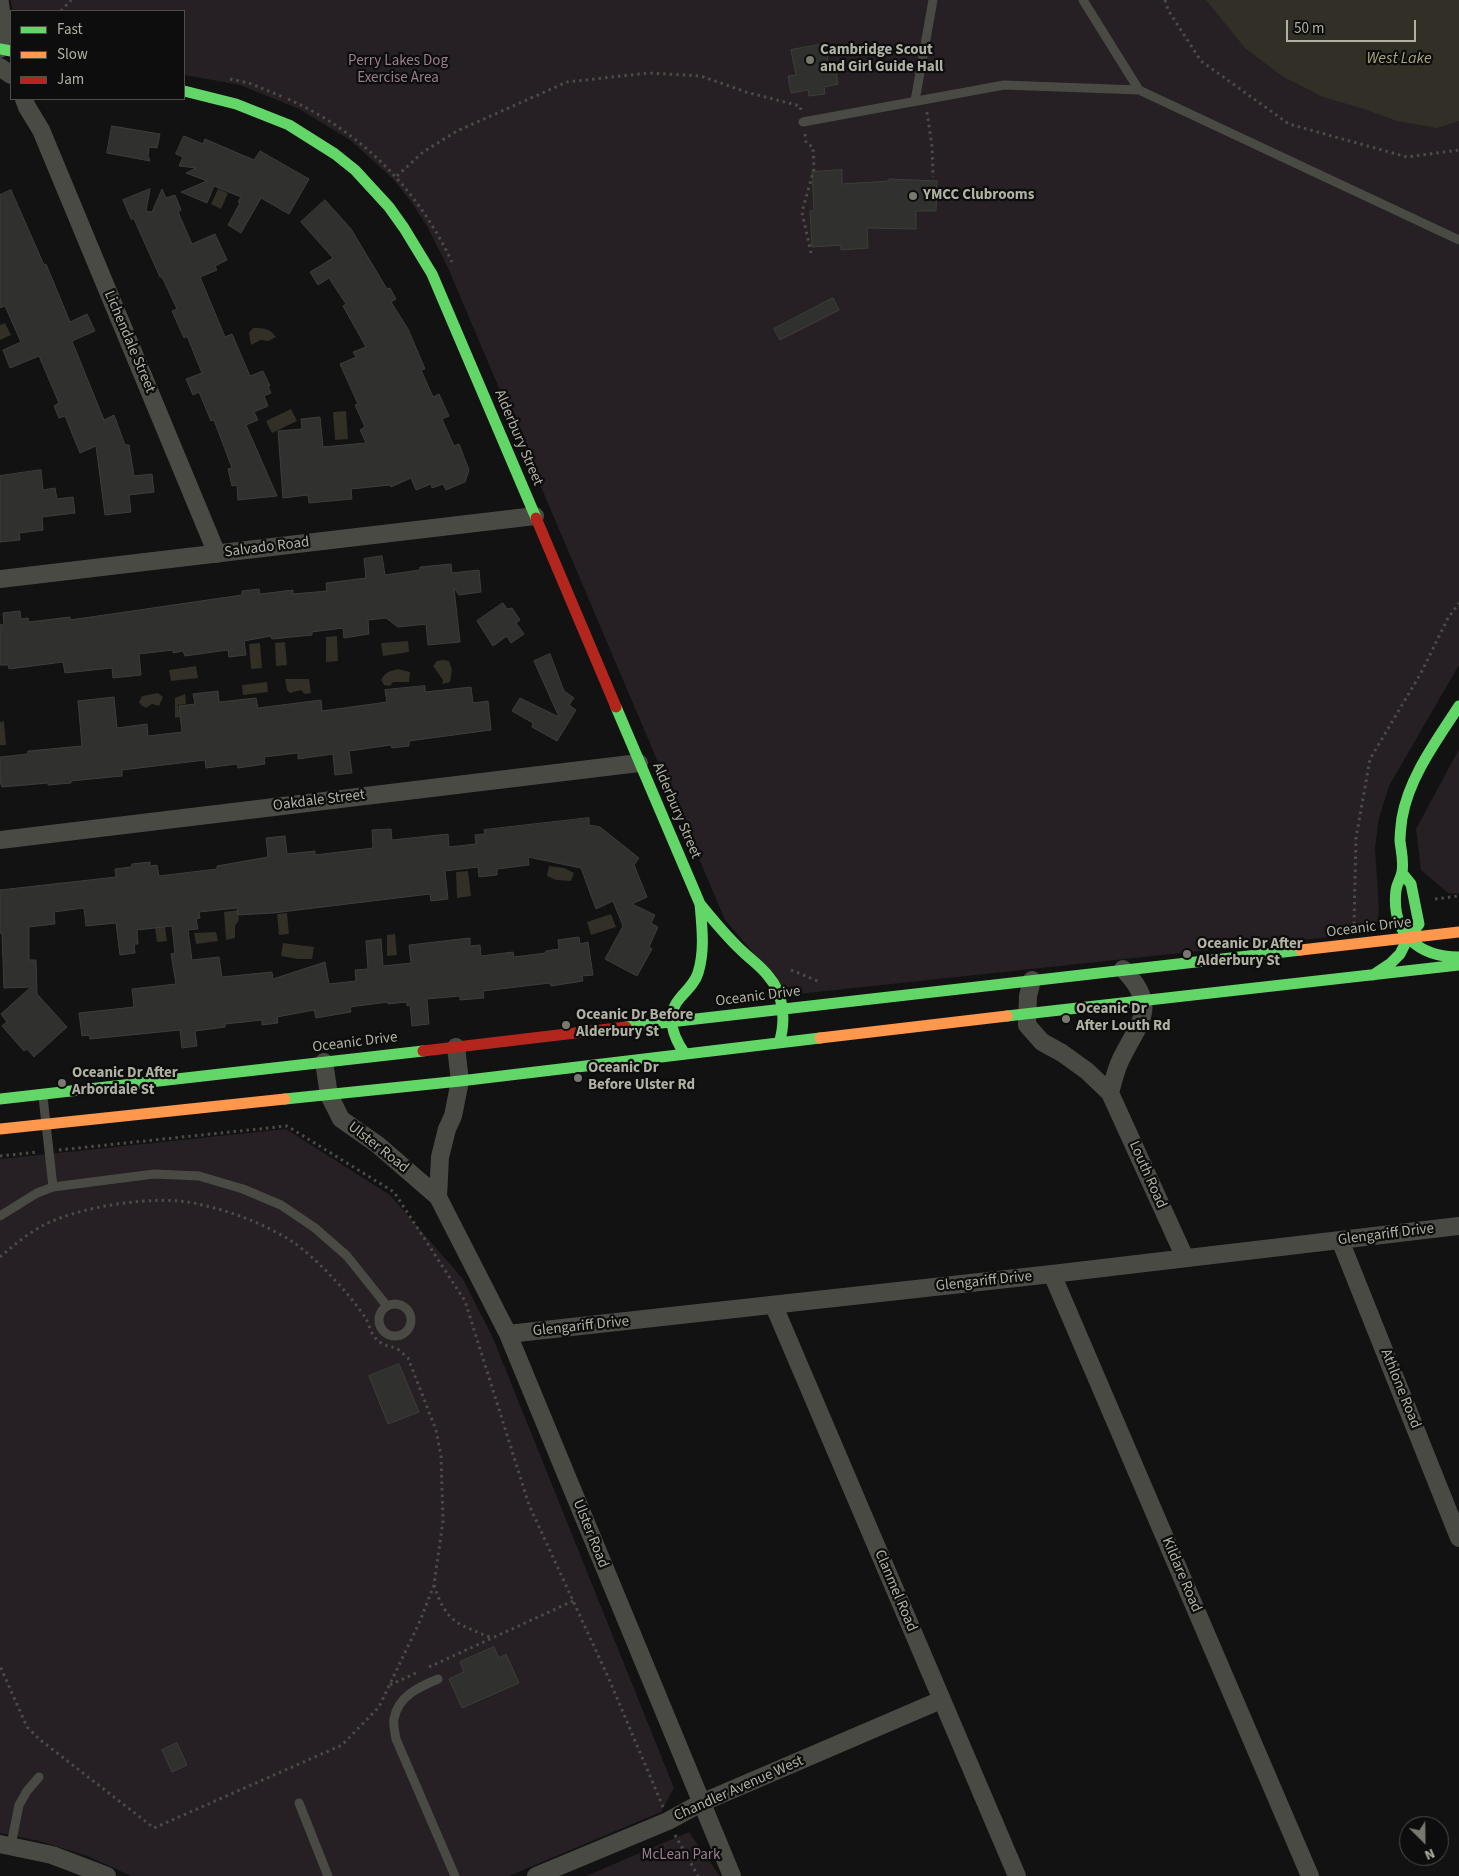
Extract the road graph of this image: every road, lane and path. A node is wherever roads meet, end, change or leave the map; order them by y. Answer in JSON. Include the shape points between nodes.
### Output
{"nodes":[{"id":1,"x":71,"y":0,"type":"edge"},
{"id":2,"x":933,"y":0,"type":"edge"},
{"id":3,"x":1083,"y":0,"type":"edge"},
{"id":4,"x":1165,"y":0,"type":"edge"},
{"id":5,"x":0,"y":3,"type":"edge"},
{"id":6,"x":62,"y":10,"type":"edge"},
{"id":7,"x":0,"y":49,"type":"edge"},
{"id":8,"x":1139,"y":90,"type":"junction"},
{"id":9,"x":186,"y":93,"type":"edge"},
{"id":10,"x":926,"y":99,"type":"junction"},
{"id":11,"x":24,"y":100,"type":"edge"},
{"id":12,"x":35,"y":100,"type":"edge"},
{"id":13,"x":915,"y":101,"type":"junction"},
{"id":14,"x":803,"y":122,"type":"junction"},
{"id":15,"x":41,"y":130,"type":"junction"},
{"id":16,"x":1459,"y":150,"type":"edge"},
{"id":17,"x":397,"y":176,"type":"dead end"},
{"id":18,"x":933,"y":177,"type":"dead end"},
{"id":19,"x":1459,"y":240,"type":"edge"},
{"id":20,"x":811,"y":253,"type":"dead end"},
{"id":21,"x":535,"y":516,"type":"junction"},
{"id":22,"x":217,"y":554,"type":"junction"},
{"id":23,"x":0,"y":579,"type":"edge"},
{"id":24,"x":1459,"y":603,"type":"edge"},
{"id":25,"x":1459,"y":706,"type":"edge"},
{"id":26,"x":639,"y":762,"type":"junction"},
{"id":27,"x":0,"y":840,"type":"edge"},
{"id":28,"x":1402,"y":873,"type":"junction"},
{"id":29,"x":700,"y":904,"type":"junction"},
{"id":30,"x":1354,"y":924,"type":"dead end"},
{"id":31,"x":1459,"y":932,"type":"edge"},
{"id":32,"x":1408,"y":938,"type":"junction"},
{"id":33,"x":1459,"y":957,"type":"edge"},
{"id":34,"x":1459,"y":965,"type":"edge"},
{"id":35,"x":1123,"y":970,"type":"junction"},
{"id":36,"x":1373,"y":975,"type":"junction"},
{"id":37,"x":1032,"y":980,"type":"junction"},
{"id":38,"x":1142,"y":1000,"type":"junction"},
{"id":39,"x":781,"y":1009,"type":"junction"},
{"id":40,"x":1026,"y":1013,"type":"junction"},
{"id":41,"x":672,"y":1022,"type":"junction"},
{"id":42,"x":779,"y":1043,"type":"junction"},
{"id":43,"x":456,"y":1046,"type":"junction"},
{"id":44,"x":685,"y":1054,"type":"junction"},
{"id":45,"x":324,"y":1062,"type":"junction"},
{"id":46,"x":460,"y":1081,"type":"junction"},
{"id":47,"x":1110,"y":1093,"type":"junction"},
{"id":48,"x":43,"y":1095,"type":"junction"},
{"id":49,"x":329,"y":1095,"type":"junction"},
{"id":50,"x":0,"y":1100,"type":"edge"},
{"id":51,"x":46,"y":1125,"type":"junction"},
{"id":52,"x":0,"y":1129,"type":"edge"},
{"id":53,"x":49,"y":1151,"type":"junction"},
{"id":54,"x":0,"y":1156,"type":"edge"},
{"id":55,"x":53,"y":1187,"type":"junction"},
{"id":56,"x":438,"y":1197,"type":"junction"},
{"id":57,"x":0,"y":1216,"type":"edge"},
{"id":58,"x":1459,"y":1226,"type":"edge"},
{"id":59,"x":1340,"y":1240,"type":"junction"},
{"id":60,"x":0,"y":1258,"type":"edge"},
{"id":61,"x":1185,"y":1258,"type":"junction"},
{"id":62,"x":1052,"y":1274,"type":"junction"},
{"id":63,"x":387,"y":1306,"type":"dead end"},
{"id":64,"x":774,"y":1306,"type":"junction"},
{"id":65,"x":508,"y":1334,"type":"junction"},
{"id":66,"x":1459,"y":1538,"type":"edge"},
{"id":67,"x":434,"y":1585,"type":"junction"},
{"id":68,"x":573,"y":1601,"type":"junction"},
{"id":69,"x":493,"y":1638,"type":"junction"},
{"id":70,"x":0,"y":1666,"type":"edge"},
{"id":71,"x":438,"y":1679,"type":"dead end"},
{"id":72,"x":390,"y":1685,"type":"junction"},
{"id":73,"x":941,"y":1700,"type":"junction"},
{"id":74,"x":39,"y":1777,"type":"dead end"},
{"id":75,"x":298,"y":1803,"type":"dead end"},
{"id":76,"x":701,"y":1803,"type":"junction"},
{"id":77,"x":668,"y":1821,"type":"junction"},
{"id":78,"x":6,"y":1844,"type":"edge"},
{"id":79,"x":107,"y":1876,"type":"edge"},
{"id":80,"x":328,"y":1876,"type":"edge"},
{"id":81,"x":455,"y":1876,"type":"edge"},
{"id":82,"x":536,"y":1876,"type":"edge"},
{"id":83,"x":698,"y":1876,"type":"edge"},
{"id":84,"x":732,"y":1876,"type":"edge"},
{"id":85,"x":1017,"y":1876,"type":"edge"},
{"id":86,"x":1310,"y":1876,"type":"edge"}],
"edges":[{"from":1,"to":6,"type":"path"},
{"from":2,"to":13,"type":"lane"},
{"from":3,"to":8,"type":"lane"},
{"from":4,"to":16,"type":"path","via":[[1201,61],[1289,124],[1407,157]]},
{"from":5,"to":7,"type":"street","via":[[3,29]]},
{"from":8,"to":10,"type":"lane","via":[[1004,85]]},
{"from":8,"to":19,"type":"lane"},
{"from":9,"to":21,"type":"main road","name":"Alderbury Street","via":[[233,103],[288,124],[337,155],[378,193],[413,239],[432,274]]},
{"from":10,"to":13,"type":"lane"},
{"from":10,"to":18,"type":"path"},
{"from":11,"to":15,"type":"street","name":"Lichendale Street"},
{"from":12,"to":15,"type":"street","name":"Lichendale Street"},
{"from":13,"to":14,"type":"lane"},
{"from":14,"to":17,"type":"path","via":[[800,106],[701,76],[648,73],[566,82],[456,131],[423,152]]},
{"from":14,"to":20,"type":"path","via":[[806,143],[813,147],[814,169],[802,212]]},
{"from":15,"to":22,"type":"street","name":"Lichendale Street"},
{"from":21,"to":22,"type":"street","name":"Salvado Road"},
{"from":21,"to":26,"type":"main road","name":"Alderbury Street"},
{"from":22,"to":23,"type":"street","name":"Salvado Road"},
{"from":24,"to":30,"type":"path","via":[[1370,758],[1356,838]]},
{"from":25,"to":28,"type":"main road","via":[[1430,752],[1408,796],[1400,833]]},
{"from":26,"to":27,"type":"street","name":"Oakdale Street"},
{"from":26,"to":29,"type":"main road","name":"Alderbury Street"},
{"from":28,"to":32,"type":"main road","via":[[1396,888],[1396,904],[1399,927]]},
{"from":28,"to":32,"type":"main road","via":[[1411,884],[1418,924]]},
{"from":29,"to":39,"type":"main road","name":"Alderbury Street","via":[[733,942],[773,980]]},
{"from":29,"to":41,"type":"main road","name":"Alderbury Street","via":[[702,930],[698,975],[675,1004]]},
{"from":31,"to":32,"type":"main road","name":"Oceanic Drive"},
{"from":32,"to":33,"type":"main road","via":[[1422,950],[1437,956]]},
{"from":32,"to":35,"type":"main road","name":"Oceanic Drive"},
{"from":32,"to":36,"type":"main road","via":[[1400,954]]},
{"from":34,"to":36,"type":"main road"},
{"from":35,"to":37,"type":"main road","name":"Oceanic Drive"},
{"from":35,"to":38,"type":"street","via":[[1138,988]]},
{"from":36,"to":38,"type":"main road"},
{"from":37,"to":39,"type":"main road","name":"Oceanic Drive"},
{"from":37,"to":40,"type":"street"},
{"from":38,"to":40,"type":"main road"},
{"from":38,"to":47,"type":"street","via":[[1143,1016],[1120,1060]]},
{"from":39,"to":41,"type":"main road","name":"Oceanic Drive"},
{"from":39,"to":42,"type":"main road","name":"Alderbury Street"},
{"from":40,"to":42,"type":"main road"},
{"from":40,"to":47,"type":"street","name":"Louth Road","via":[[1027,1025],[1042,1042],[1087,1071]]},
{"from":41,"to":43,"type":"main road","name":"Oceanic Drive"},
{"from":41,"to":44,"type":"main road"},
{"from":42,"to":44,"type":"main road"},
{"from":43,"to":45,"type":"main road","name":"Oceanic Drive"},
{"from":43,"to":46,"type":"street","name":"Ulster Road"},
{"from":44,"to":46,"type":"main road"},
{"from":45,"to":48,"type":"main road","name":"Oceanic Drive"},
{"from":45,"to":49,"type":"street","name":"Ulster Road"},
{"from":46,"to":49,"type":"main road"},
{"from":46,"to":56,"type":"street","name":"Ulster Road","via":[[454,1116],[440,1157]]},
{"from":47,"to":61,"type":"street","name":"Louth Road"},
{"from":48,"to":50,"type":"main road","name":"Oceanic Drive"},
{"from":48,"to":51,"type":"lane"},
{"from":49,"to":51,"type":"main road"},
{"from":49,"to":56,"type":"street","name":"Ulster Road","via":[[341,1120],[378,1144]]},
{"from":51,"to":52,"type":"main road"},
{"from":51,"to":53,"type":"lane"},
{"from":53,"to":54,"type":"path"},
{"from":53,"to":55,"type":"lane"},
{"from":53,"to":68,"type":"path","via":[[287,1126],[394,1192],[465,1301],[529,1506]]},
{"from":55,"to":57,"type":"lane"},
{"from":55,"to":63,"type":"lane","via":[[154,1174],[200,1176],[243,1189],[281,1205],[316,1228],[348,1256]]},
{"from":56,"to":65,"type":"street","name":"Ulster Road"},
{"from":58,"to":59,"type":"street","name":"Glengariff Drive"},
{"from":59,"to":61,"type":"street","name":"Glengariff Drive"},
{"from":59,"to":66,"type":"street","name":"Athlone Road"},
{"from":60,"to":67,"type":"path","via":[[42,1226],[68,1215],[110,1205],[154,1201],[196,1203],[231,1213],[293,1242],[332,1278],[366,1319],[372,1334],[381,1344],[399,1350],[408,1358],[438,1439],[442,1521]]},
{"from":61,"to":62,"type":"street","name":"Glengariff Drive"},
{"from":62,"to":64,"type":"street","name":"Glengariff Drive"},
{"from":62,"to":86,"type":"street","name":"Kildare Road"},
{"from":64,"to":65,"type":"street","name":"Glengariff Drive"},
{"from":64,"to":73,"type":"street","name":"Clanmel Road"},
{"from":65,"to":76,"type":"street","name":"Ulster Road"},
{"from":67,"to":69,"type":"path","via":[[450,1618]]},
{"from":67,"to":72,"type":"path"},
{"from":68,"to":69,"type":"path"},
{"from":68,"to":77,"type":"path"},
{"from":69,"to":72,"type":"path"},
{"from":70,"to":72,"type":"path","via":[[27,1727],[154,1828],[342,1745],[379,1707]]},
{"from":71,"to":81,"type":"lane","via":[[414,1690],[399,1704],[394,1720],[396,1739]]},
{"from":73,"to":76,"type":"street","name":"Chandler Avenue West"},
{"from":73,"to":85,"type":"street","name":"Clanmel Road"},
{"from":74,"to":78,"type":"lane","via":[[19,1805]]},
{"from":75,"to":80,"type":"lane"},
{"from":76,"to":77,"type":"street","name":"Chandler Avenue West"},
{"from":76,"to":84,"type":"street","name":"Ulster Road"},
{"from":77,"to":82,"type":"street","name":"Chandler Avenue West"},
{"from":77,"to":83,"type":"path"},
{"from":78,"to":79,"type":"street","via":[[52,1855]]}]}
